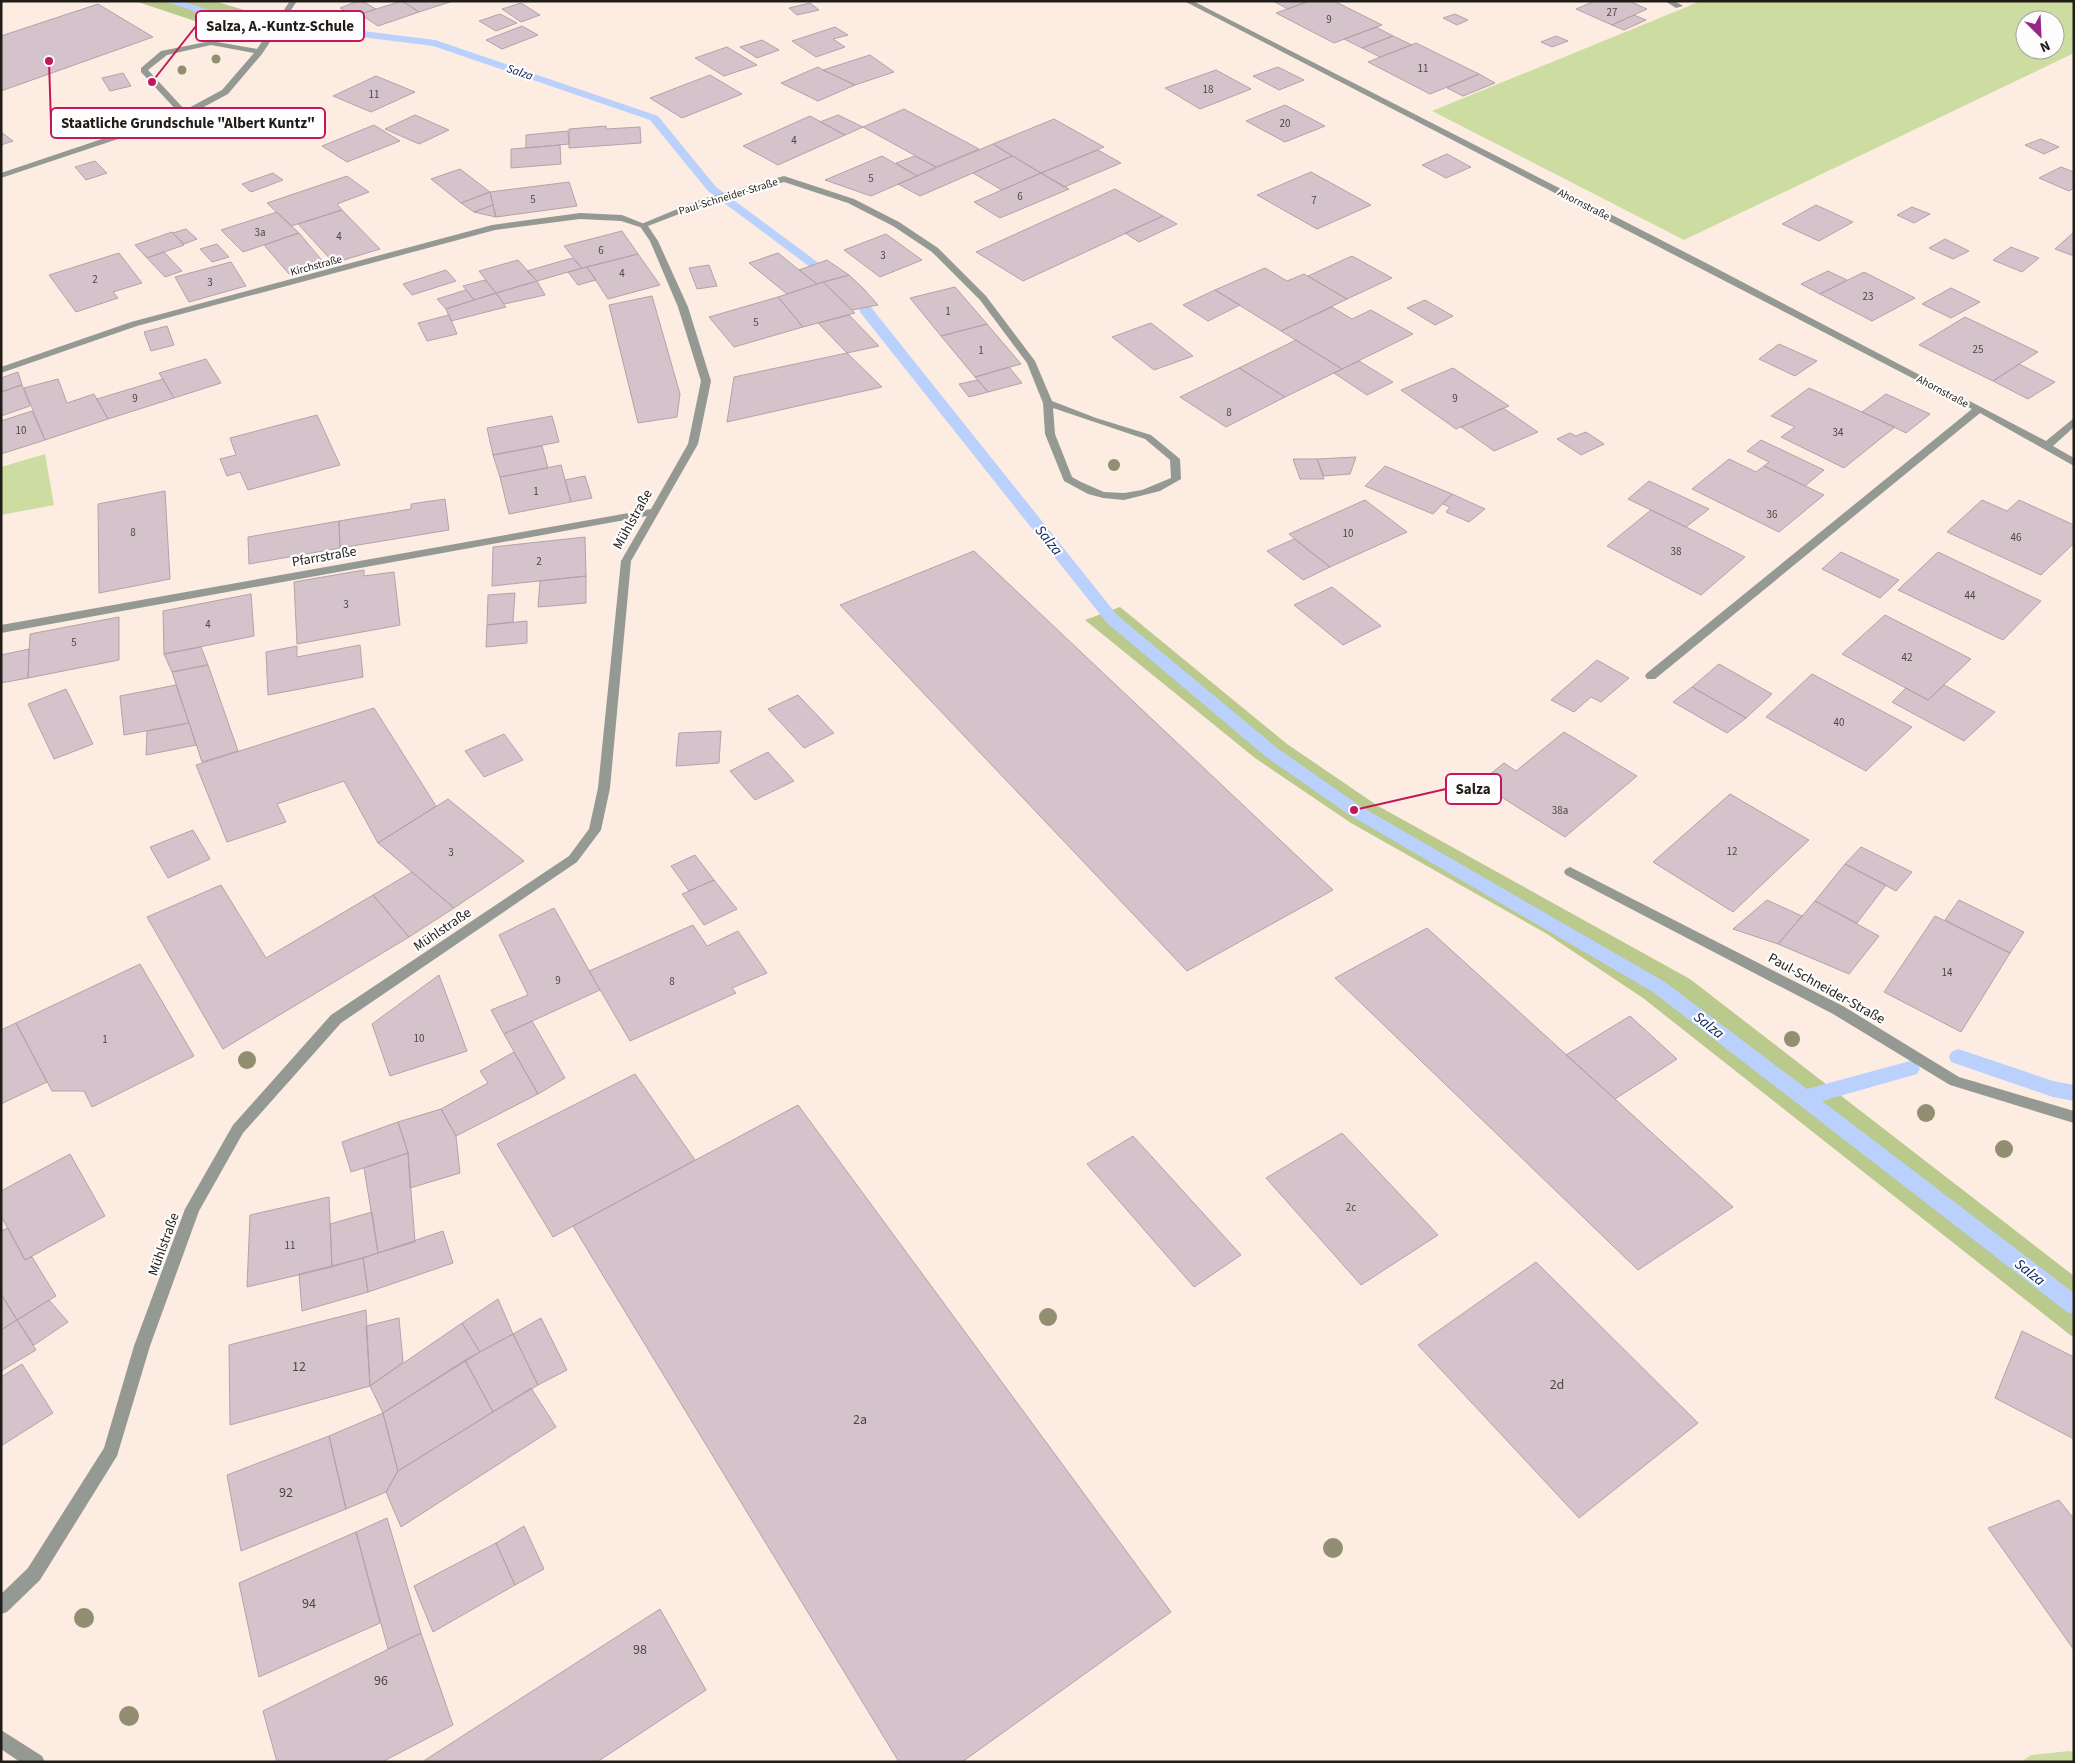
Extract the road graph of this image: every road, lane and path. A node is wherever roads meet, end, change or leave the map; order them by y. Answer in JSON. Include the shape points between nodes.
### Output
{"nodes":[{"id":1,"x":294,"y":1,"type":"edge"},
{"id":2,"x":1187,"y":1,"type":"edge"},
{"id":3,"x":1668,"y":1,"type":"edge"},
{"id":4,"x":1679,"y":6,"type":"dead end"},
{"id":5,"x":259,"y":52,"type":"junction"},
{"id":6,"x":184,"y":114,"type":"junction"},
{"id":7,"x":1,"y":176,"type":"edge"},
{"id":8,"x":643,"y":225,"type":"junction"},
{"id":9,"x":1,"y":370,"type":"edge"},
{"id":10,"x":1048,"y":403,"type":"junction"},
{"id":11,"x":1980,"y":410,"type":"junction"},
{"id":12,"x":2074,"y":421,"type":"edge"},
{"id":13,"x":2046,"y":446,"type":"junction"},
{"id":14,"x":2074,"y":463,"type":"edge"},
{"id":15,"x":652,"y":512,"type":"junction"},
{"id":16,"x":1,"y":629,"type":"edge"},
{"id":17,"x":1651,"y":676,"type":"dead end"},
{"id":18,"x":1570,"y":872,"type":"dead end"},
{"id":19,"x":2074,"y":1117,"type":"edge"},
{"id":20,"x":1,"y":1606,"type":"edge"},
{"id":21,"x":1,"y":1739,"type":"edge"},
{"id":22,"x":36,"y":1762,"type":"edge"}],
"edges":[{"from":1,"to":5,"type":"street"},
{"from":2,"to":11,"type":"street","name":"Ahornstraße"},
{"from":3,"to":4,"type":"street"},
{"from":5,"to":6,"type":"street","via":[[225,92]]},
{"from":5,"to":6,"type":"street","via":[[211,43],[164,53],[144,70]]},
{"from":6,"to":7,"type":"street"},
{"from":8,"to":9,"type":"street","name":"Kirchstraße","via":[[622,218],[580,216],[495,227],[134,324]]},
{"from":8,"to":10,"type":"street","name":"Paul-Schneider-Straße","via":[[702,202],[784,179],[851,201],[896,224],[934,250],[983,298],[1032,363]]},
{"from":8,"to":15,"type":"street","name":"Mühlstraße","via":[[654,241],[682,307],[706,381],[693,444]]},
{"from":10,"to":10,"type":"street","name":"Paul-Schneider-Straße","via":[[1050,434],[1068,479],[1093,493],[1127,498],[1176,479],[1175,459],[1148,437]]},
{"from":11,"to":13,"type":"street","name":"Ahornstraße"},
{"from":11,"to":17,"type":"street","name":"Ahornstraße"},
{"from":12,"to":13,"type":"street"},
{"from":13,"to":14,"type":"street","name":"Ahornstraße"},
{"from":15,"to":16,"type":"street","name":"Pfarrstraße"},
{"from":15,"to":20,"type":"street","name":"Mühlstraße","via":[[626,561],[604,788],[595,830],[573,859],[336,1019],[238,1129],[192,1209],[142,1346],[111,1451],[34,1574]]},
{"from":18,"to":19,"type":"street","name":"Paul-Schneider-Straße","via":[[1838,1010],[1956,1081]]},
{"from":21,"to":22,"type":"street"}]}
